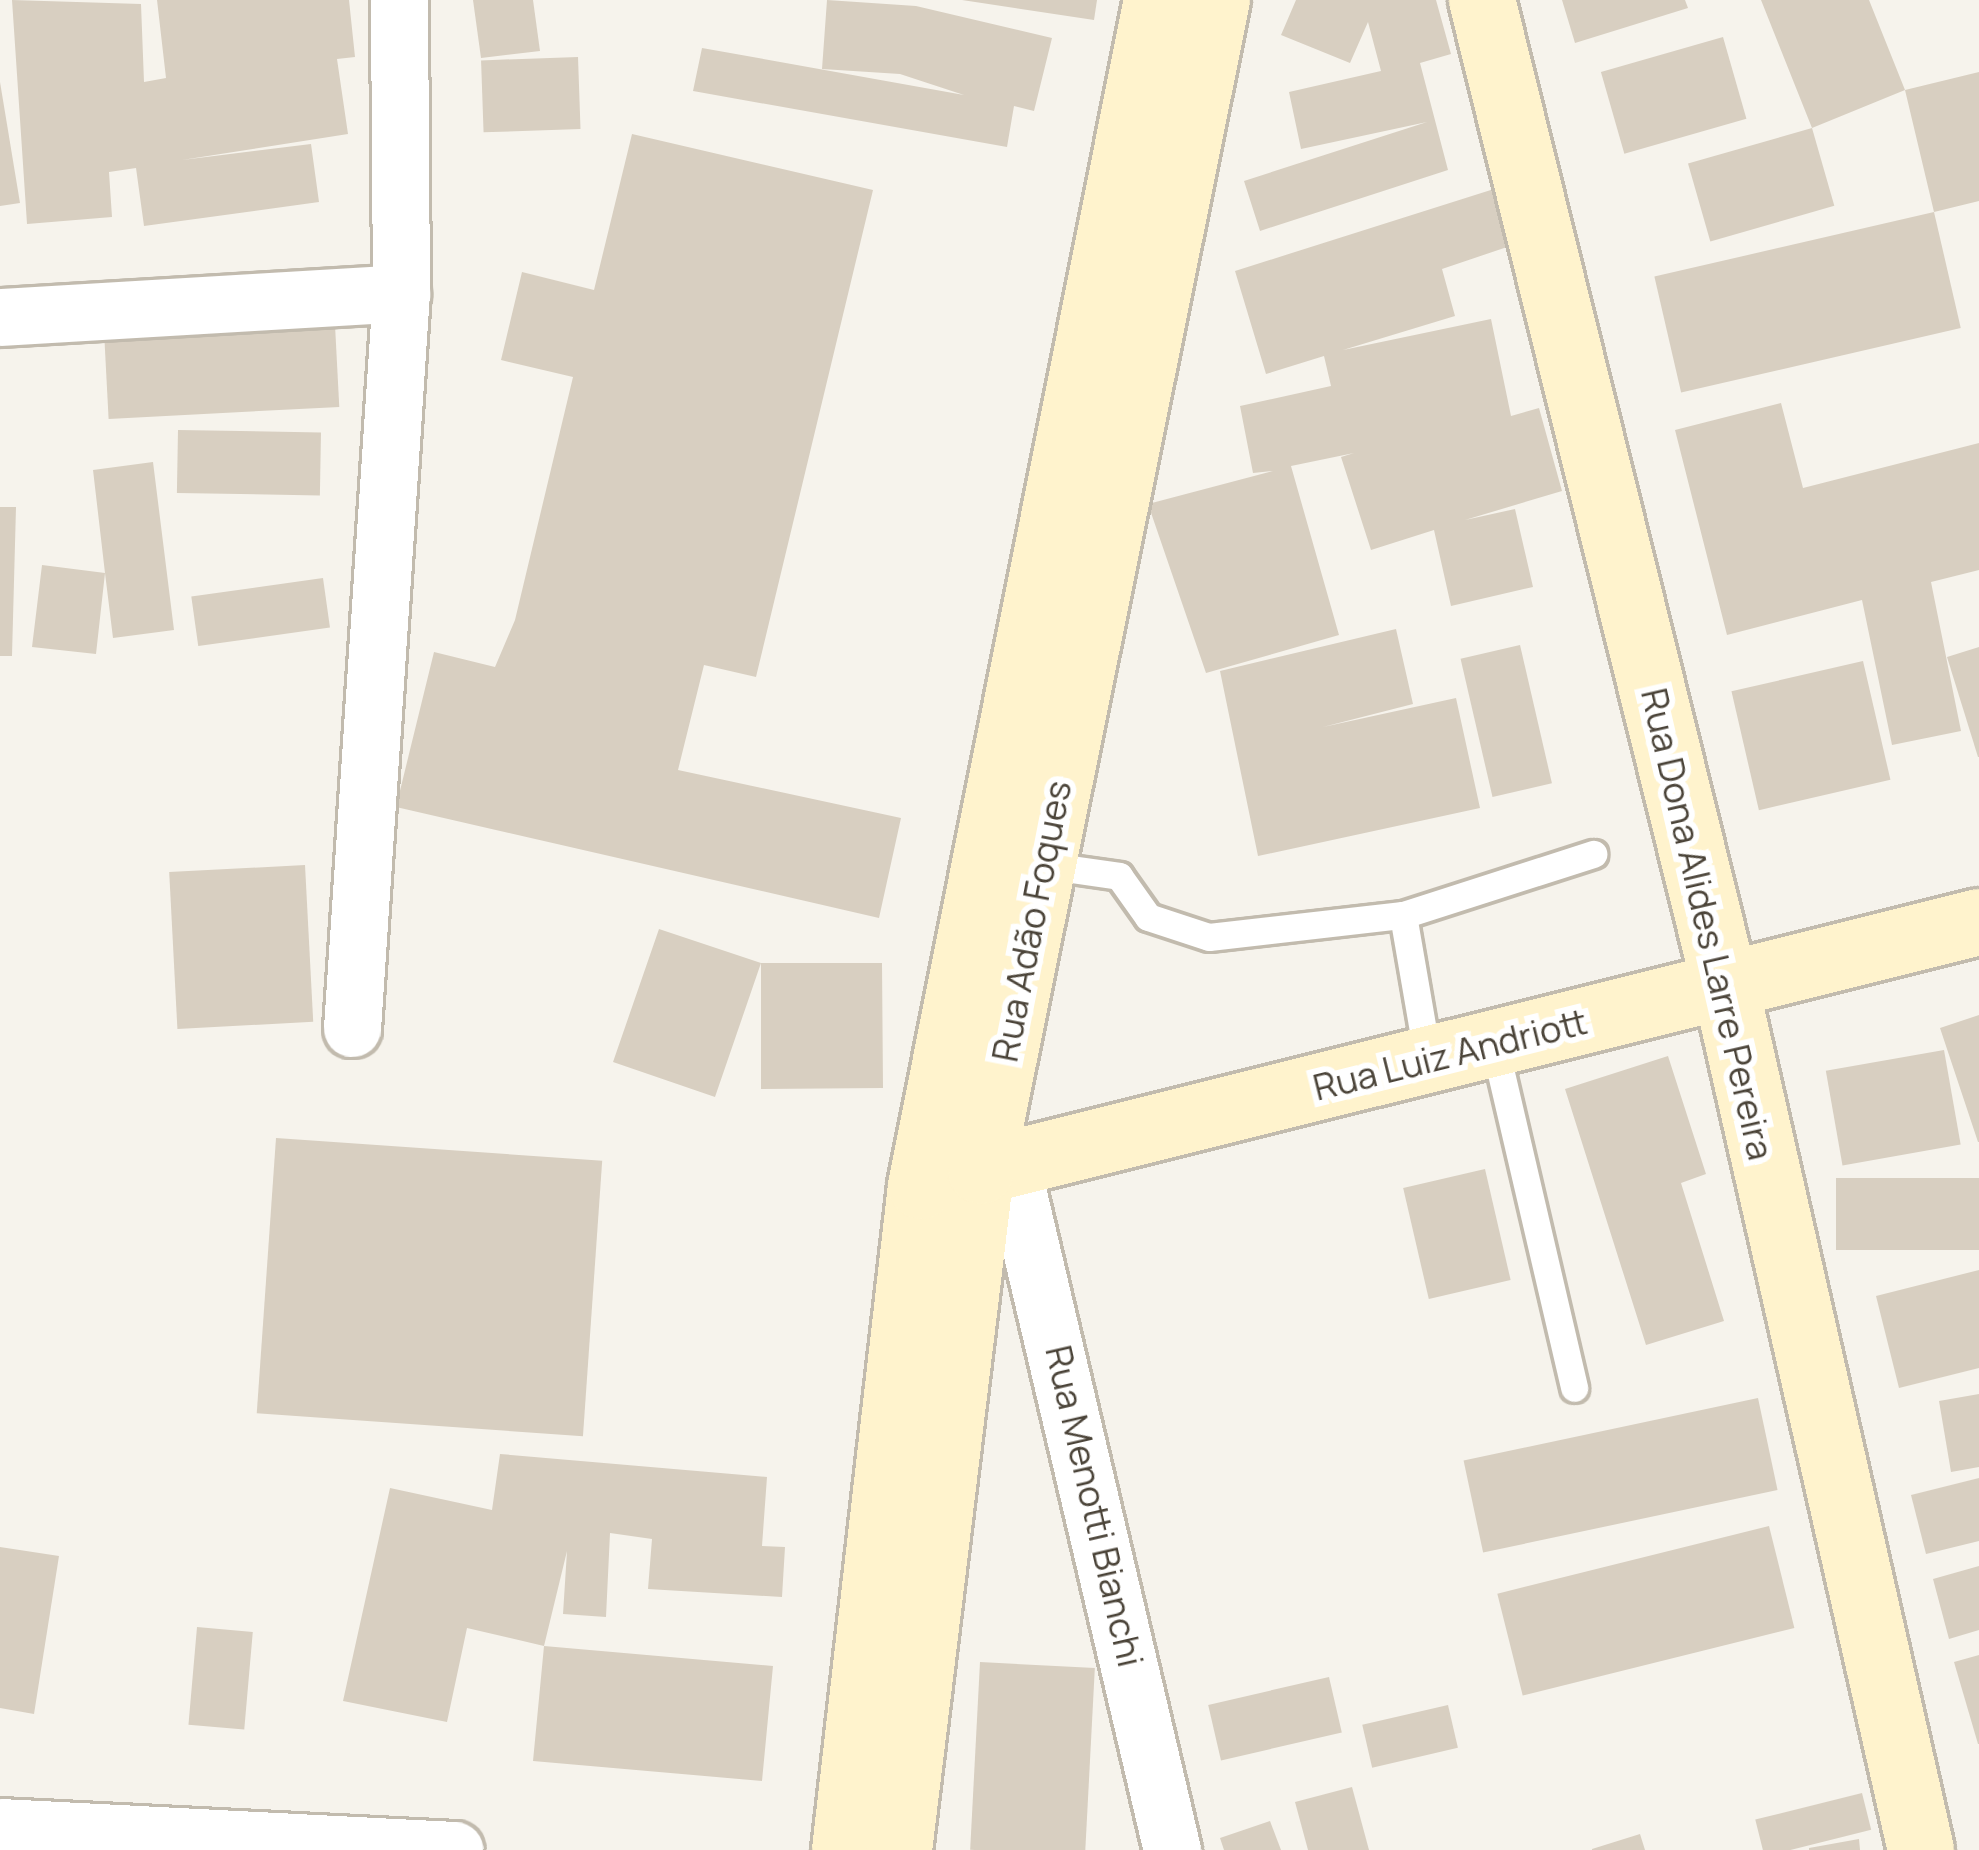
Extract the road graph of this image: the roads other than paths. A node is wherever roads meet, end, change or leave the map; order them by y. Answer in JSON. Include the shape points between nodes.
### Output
{"nodes":[{"id":1,"x":399,"y":0,"type":"edge"},
{"id":2,"x":1157,"y":0,"type":"edge"},
{"id":3,"x":1217,"y":0,"type":"edge"},
{"id":4,"x":1482,"y":0,"type":"edge"},
{"id":5,"x":401,"y":293,"type":"junction"},
{"id":6,"x":0,"y":317,"type":"edge"},
{"id":7,"x":1593,"y":854,"type":"dead end"},
{"id":8,"x":1043,"y":865,"type":"junction"},
{"id":9,"x":1403,"y":915,"type":"junction"},
{"id":10,"x":1979,"y":922,"type":"edge"},
{"id":11,"x":1725,"y":984,"type":"junction"},
{"id":12,"x":352,"y":1028,"type":"dead end"},
{"id":13,"x":1494,"y":1043,"type":"junction"},
{"id":14,"x":1428,"y":1059,"type":"junction"},
{"id":15,"x":971,"y":1174,"type":"junction"},
{"id":16,"x":1574,"y":1388,"type":"dead end"},
{"id":17,"x":0,"y":1827,"type":"edge"},
{"id":18,"x":454,"y":1850,"type":"edge"},
{"id":19,"x":845,"y":1850,"type":"edge"},
{"id":20,"x":898,"y":1850,"type":"edge"},
{"id":21,"x":1172,"y":1850,"type":"edge"},
{"id":22,"x":1921,"y":1850,"type":"edge"}],
"edges":[{"from":1,"to":5,"type":"street"},
{"from":2,"to":15,"type":"main road","name":"Rua Adão Foques"},
{"from":3,"to":8,"type":"main road","name":"Rua Adão Foques"},
{"from":4,"to":11,"type":"main road","name":"Rua Dona Alides Larre Pereira"},
{"from":5,"to":6,"type":"street"},
{"from":5,"to":12,"type":"street"},
{"from":7,"to":9,"type":"lane"},
{"from":8,"to":9,"type":"lane","via":[[1119,876],[1148,917],[1209,937]]},
{"from":8,"to":15,"type":"main road","name":"Rua Adão Foques"},
{"from":9,"to":14,"type":"lane"},
{"from":10,"to":11,"type":"main road","name":"Rua Luiz Andriott"},
{"from":11,"to":13,"type":"main road","name":"Rua Luiz Andriott"},
{"from":11,"to":22,"type":"main road","name":"Rua Dona Alides Larre Pereira"},
{"from":13,"to":14,"type":"main road","name":"Rua Luiz Andriott"},
{"from":13,"to":16,"type":"lane"},
{"from":14,"to":15,"type":"main road","name":"Rua Luiz Andriott"},
{"from":15,"to":19,"type":"main road","name":"Rua Adão Foques"},
{"from":15,"to":20,"type":"main road","name":"Rua Adão Foques"},
{"from":15,"to":21,"type":"street","name":"Rua Menotti Bianchi"},
{"from":17,"to":18,"type":"street"}]}
